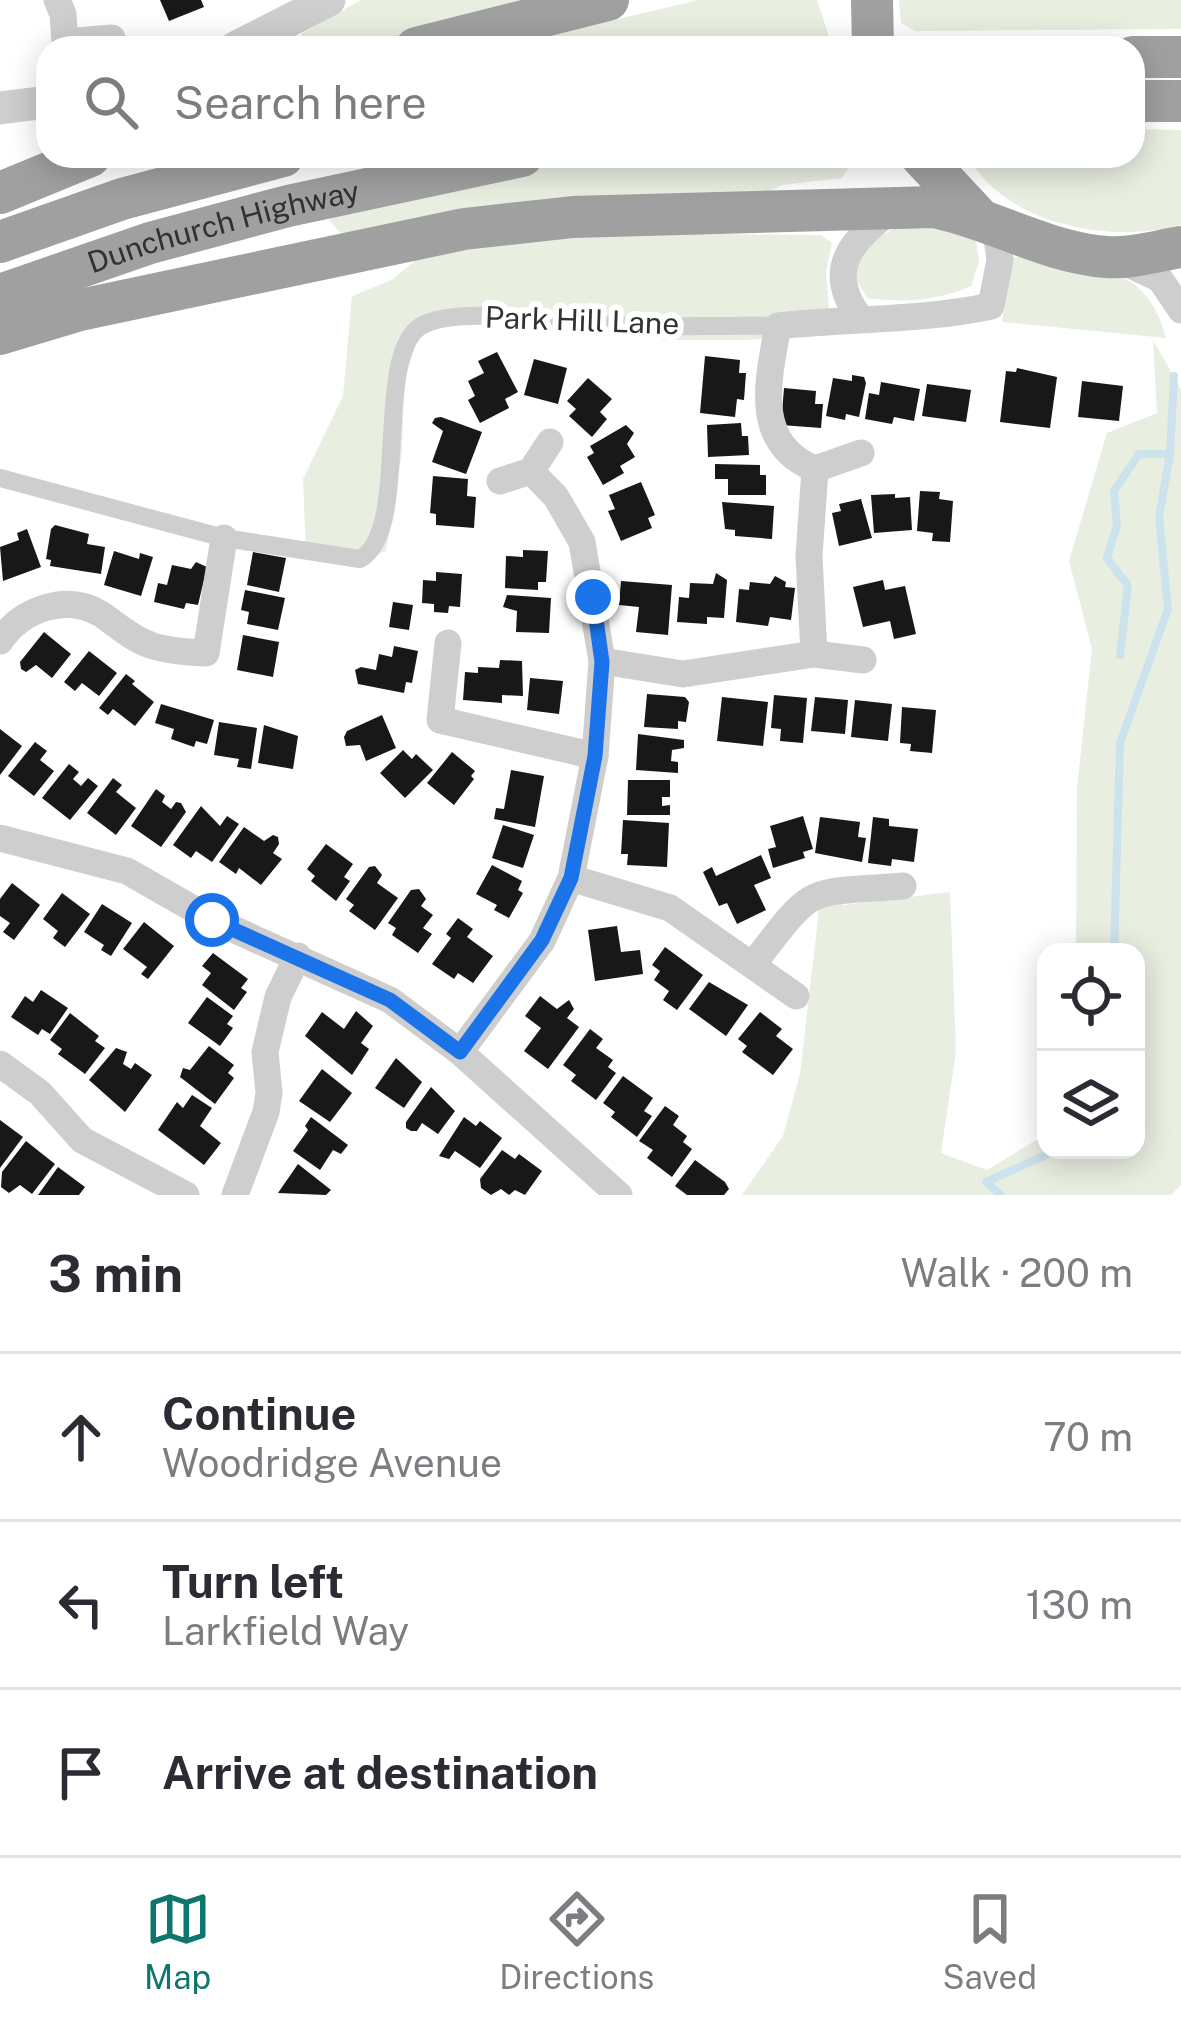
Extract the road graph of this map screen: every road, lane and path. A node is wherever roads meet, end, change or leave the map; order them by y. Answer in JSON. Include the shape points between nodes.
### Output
{"nodes":[{"id":1,"x":57,"y":0,"type":"edge"},
{"id":2,"x":329,"y":0,"type":"edge"},
{"id":3,"x":608,"y":0,"type":"edge"},
{"id":4,"x":872,"y":0,"type":"edge"},
{"id":5,"x":65,"y":36,"type":"edge"},
{"id":6,"x":259,"y":36,"type":"edge"},
{"id":7,"x":464,"y":36,"type":"edge"},
{"id":8,"x":873,"y":36,"type":"edge"},
{"id":9,"x":1145,"y":57,"type":"edge"},
{"id":10,"x":1181,"y":57,"type":"edge"},
{"id":11,"x":1145,"y":100,"type":"edge"},
{"id":12,"x":1181,"y":101,"type":"edge"},
{"id":13,"x":36,"y":104,"type":"edge"},
{"id":14,"x":0,"y":108,"type":"edge"},
{"id":15,"x":61,"y":168,"type":"edge"},
{"id":16,"x":238,"y":168,"type":"edge"},
{"id":17,"x":466,"y":168,"type":"edge"},
{"id":18,"x":933,"y":168,"type":"edge"},
{"id":19,"x":0,"y":193,"type":"edge"},
{"id":20,"x":894,"y":207,"type":"junction"},
{"id":21,"x":986,"y":220,"type":"junction"},
{"id":22,"x":0,"y":242,"type":"edge"},
{"id":23,"x":1181,"y":247,"type":"edge"},
{"id":24,"x":1111,"y":258,"type":"junction"},
{"id":25,"x":0,"y":295,"type":"edge"},
{"id":26,"x":1181,"y":310,"type":"edge"},
{"id":27,"x":859,"y":317,"type":"junction"},
{"id":28,"x":778,"y":326,"type":"junction"},
{"id":29,"x":0,"y":334,"type":"edge"},
{"id":30,"x":550,"y":442,"type":"dead end"},
{"id":31,"x":861,"y":453,"type":"dead end"},
{"id":32,"x":815,"y":469,"type":"junction"},
{"id":33,"x":531,"y":471,"type":"junction"},
{"id":34,"x":0,"y":478,"type":"edge"},
{"id":35,"x":500,"y":481,"type":"dead end"},
{"id":36,"x":224,"y":538,"type":"junction"},
{"id":37,"x":0,"y":640,"type":"edge"},
{"id":38,"x":448,"y":643,"type":"dead end"},
{"id":39,"x":814,"y":654,"type":"junction"},
{"id":40,"x":863,"y":660,"type":"dead end"},
{"id":41,"x":602,"y":662,"type":"junction"},
{"id":42,"x":595,"y":756,"type":"junction"},
{"id":43,"x":0,"y":838,"type":"edge"},
{"id":44,"x":571,"y":878,"type":"junction"},
{"id":45,"x":902,"y":886,"type":"dead end"},
{"id":46,"x":298,"y":956,"type":"junction"},
{"id":47,"x":754,"y":963,"type":"junction"},
{"id":48,"x":796,"y":996,"type":"dead end"},
{"id":49,"x":460,"y":1052,"type":"junction"},
{"id":50,"x":0,"y":1064,"type":"edge"},
{"id":51,"x":186,"y":1195,"type":"edge"},
{"id":52,"x":236,"y":1195,"type":"edge"},
{"id":53,"x":619,"y":1195,"type":"edge"}],
"edges":[{"from":1,"to":5,"type":"street"},
{"from":2,"to":6,"type":"street"},
{"from":3,"to":7,"type":"highway"},
{"from":4,"to":8,"type":"highway"},
{"from":9,"to":10,"type":"highway"},
{"from":11,"to":12,"type":"highway"},
{"from":13,"to":14,"type":"street"},
{"from":15,"to":19,"type":"highway"},
{"from":16,"to":22,"type":"highway","name":"Dunchurch Highway"},
{"from":17,"to":25,"type":"highway","name":"Dunchurch Highway","via":[[150,242]]},
{"from":18,"to":21,"type":"highway"},
{"from":20,"to":21,"type":"highway"},
{"from":20,"to":27,"type":"street","via":[[848,253],[844,296]]},
{"from":20,"to":29,"type":"highway","via":[[573,217],[464,229]]},
{"from":21,"to":24,"type":"highway"},
{"from":21,"to":27,"type":"street","name":"Park Hill Lane","via":[[1000,260],[991,306]]},
{"from":23,"to":24,"type":"highway"},
{"from":24,"to":26,"type":"street","via":[[1160,279]]},
{"from":27,"to":28,"type":"street","name":"Park Hill Lane"},
{"from":28,"to":32,"type":"street","via":[[767,394],[773,433],[791,459]]},
{"from":28,"to":36,"type":"street","name":"Park Hill Lane","via":[[516,316],[422,326],[401,359],[390,479],[370,554],[360,560]]},
{"from":30,"to":33,"type":"street"},
{"from":31,"to":32,"type":"street"},
{"from":32,"to":39,"type":"street"},
{"from":33,"to":35,"type":"street"},
{"from":33,"to":41,"type":"street","via":[[582,542]]},
{"from":34,"to":36,"type":"street","name":"Park Hill Lane"},
{"from":36,"to":37,"type":"street","via":[[206,653],[152,646],[96,611],[67,605],[24,617]]},
{"from":38,"to":42,"type":"street","via":[[440,720]]},
{"from":39,"to":40,"type":"street"},
{"from":39,"to":41,"type":"street","via":[[683,674]]},
{"from":41,"to":42,"type":"street"},
{"from":42,"to":44,"type":"street"},
{"from":43,"to":46,"type":"street","via":[[127,871],[212,920]]},
{"from":44,"to":47,"type":"street","via":[[670,908]]},
{"from":44,"to":49,"type":"street","via":[[542,940]]},
{"from":45,"to":47,"type":"street","via":[[813,894]]},
{"from":46,"to":49,"type":"street","via":[[390,1000]]},
{"from":46,"to":52,"type":"street","via":[[278,997],[265,1052],[266,1112]]},
{"from":47,"to":48,"type":"street"},
{"from":49,"to":53,"type":"street"},
{"from":50,"to":51,"type":"street","via":[[82,1140]]}]}
